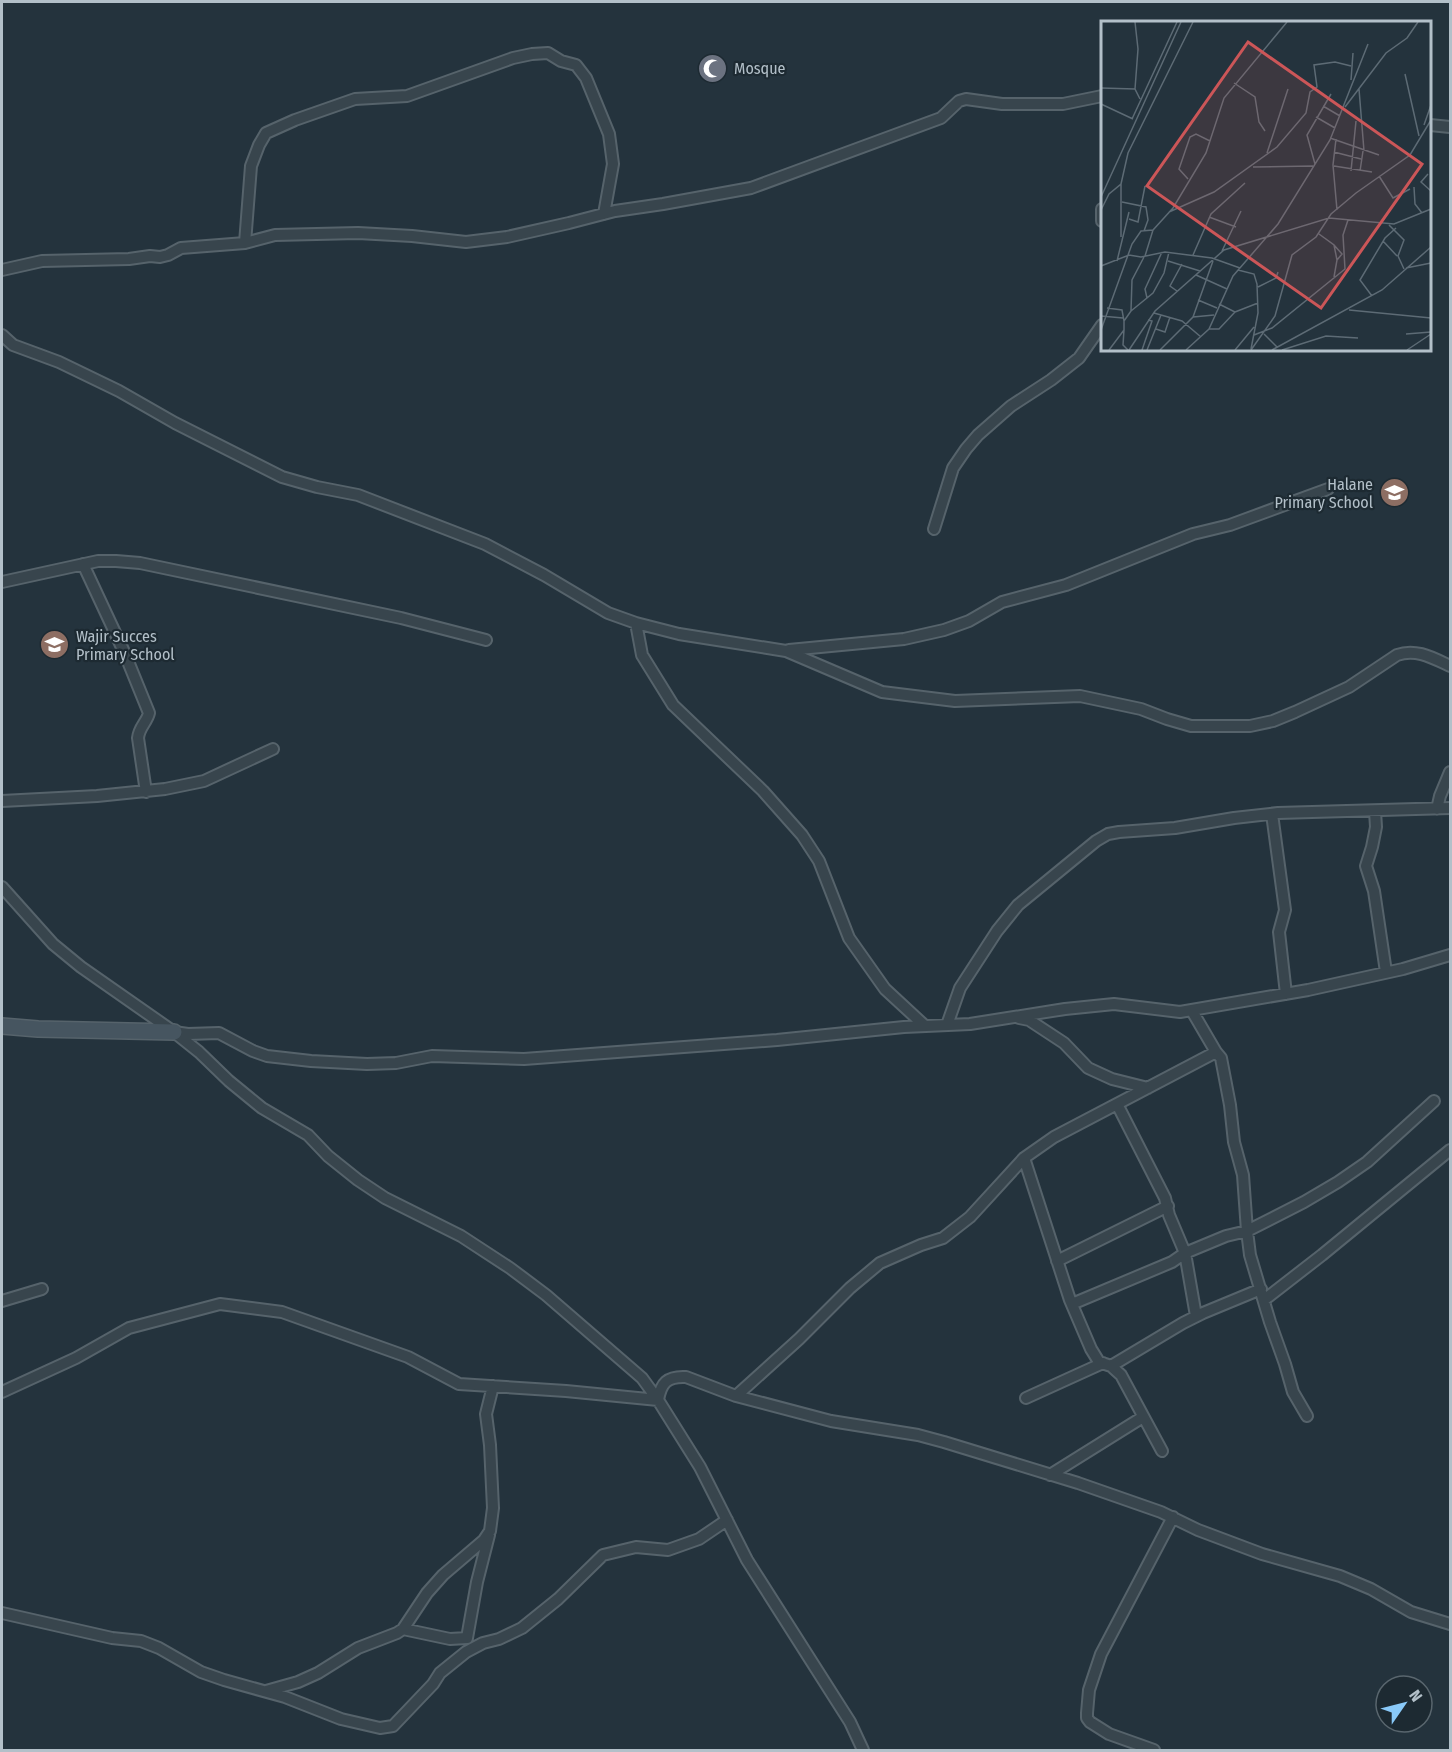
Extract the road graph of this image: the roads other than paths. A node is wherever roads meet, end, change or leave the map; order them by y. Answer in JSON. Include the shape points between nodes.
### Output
{"nodes":[{"id":1,"x":1101,"y":96,"type":"edge"},
{"id":2,"x":1431,"y":125,"type":"edge"},
{"id":3,"x":1450,"y":127,"type":"edge"},
{"id":4,"x":604,"y":214,"type":"junction"},
{"id":5,"x":245,"y":243,"type":"junction"},
{"id":6,"x":2,"y":270,"type":"edge"},
{"id":7,"x":1101,"y":326,"type":"edge"},
{"id":8,"x":2,"y":335,"type":"edge"},
{"id":9,"x":1328,"y":489,"type":"dead end"},
{"id":10,"x":934,"y":529,"type":"dead end"},
{"id":11,"x":83,"y":564,"type":"junction"},
{"id":12,"x":2,"y":582,"type":"edge"},
{"id":13,"x":636,"y":623,"type":"junction"},
{"id":14,"x":486,"y":640,"type":"dead end"},
{"id":15,"x":786,"y":651,"type":"junction"},
{"id":16,"x":1450,"y":666,"type":"edge"},
{"id":17,"x":273,"y":749,"type":"dead end"},
{"id":18,"x":1450,"y":772,"type":"edge"},
{"id":19,"x":146,"y":792,"type":"junction"},
{"id":20,"x":2,"y":801,"type":"edge"},
{"id":21,"x":1450,"y":808,"type":"edge"},
{"id":22,"x":1437,"y":809,"type":"junction"},
{"id":23,"x":1374,"y":811,"type":"junction"},
{"id":24,"x":1272,"y":814,"type":"junction"},
{"id":25,"x":2,"y":887,"type":"edge"},
{"id":26,"x":1450,"y":955,"type":"edge"},
{"id":27,"x":1423,"y":963,"type":"junction"},
{"id":28,"x":1450,"y":964,"type":"edge"},
{"id":29,"x":1386,"y":972,"type":"junction"},
{"id":30,"x":1286,"y":994,"type":"junction"},
{"id":31,"x":1192,"y":1011,"type":"junction"},
{"id":32,"x":1005,"y":1018,"type":"junction"},
{"id":33,"x":947,"y":1025,"type":"junction"},
{"id":34,"x":2,"y":1026,"type":"edge"},
{"id":35,"x":925,"y":1026,"type":"junction"},
{"id":36,"x":174,"y":1032,"type":"junction"},
{"id":37,"x":1216,"y":1052,"type":"junction"},
{"id":38,"x":1148,"y":1088,"type":"junction"},
{"id":39,"x":1434,"y":1101,"type":"dead end"},
{"id":40,"x":1118,"y":1104,"type":"junction"},
{"id":41,"x":1450,"y":1150,"type":"edge"},
{"id":42,"x":1024,"y":1158,"type":"junction"},
{"id":43,"x":1167,"y":1206,"type":"junction"},
{"id":44,"x":1246,"y":1231,"type":"junction"},
{"id":45,"x":1185,"y":1253,"type":"junction"},
{"id":46,"x":1057,"y":1261,"type":"junction"},
{"id":47,"x":42,"y":1289,"type":"dead end"},
{"id":48,"x":1263,"y":1295,"type":"junction"},
{"id":49,"x":2,"y":1301,"type":"edge"},
{"id":50,"x":1072,"y":1304,"type":"junction"},
{"id":51,"x":1196,"y":1316,"type":"junction"},
{"id":52,"x":1107,"y":1364,"type":"junction"},
{"id":53,"x":493,"y":1386,"type":"junction"},
{"id":54,"x":2,"y":1392,"type":"edge"},
{"id":55,"x":735,"y":1396,"type":"junction"},
{"id":56,"x":1026,"y":1398,"type":"dead end"},
{"id":57,"x":658,"y":1400,"type":"junction"},
{"id":58,"x":1307,"y":1416,"type":"dead end"},
{"id":59,"x":1143,"y":1418,"type":"junction"},
{"id":60,"x":1162,"y":1451,"type":"dead end"},
{"id":61,"x":1050,"y":1474,"type":"junction"},
{"id":62,"x":1173,"y":1517,"type":"junction"},
{"id":63,"x":727,"y":1520,"type":"junction"},
{"id":64,"x":490,"y":1531,"type":"junction"},
{"id":65,"x":2,"y":1613,"type":"edge"},
{"id":66,"x":1450,"y":1624,"type":"edge"},
{"id":67,"x":403,"y":1629,"type":"junction"},
{"id":68,"x":467,"y":1638,"type":"junction"},
{"id":69,"x":483,"y":1643,"type":"junction"},
{"id":70,"x":266,"y":1691,"type":"junction"},
{"id":71,"x":862,"y":1750,"type":"edge"},
{"id":72,"x":1154,"y":1750,"type":"edge"}],
"edges":[{"from":1,"to":4,"type":"street","via":[[1063,104],[1002,104],[966,99],[941,118],[751,188]]},
{"from":2,"to":3,"type":"street"},
{"from":4,"to":5,"type":"street","via":[[507,237],[466,242],[358,233],[275,235]]},
{"from":4,"to":5,"type":"street","via":[[613,164],[609,134],[586,78],[576,65],[548,53],[532,54],[407,96],[355,99],[266,133],[251,166]]},
{"from":5,"to":6,"type":"street","via":[[181,248],[160,257],[42,261]]},
{"from":7,"to":10,"type":"street","via":[[1079,357],[1011,406],[966,449],[953,468]]},
{"from":8,"to":13,"type":"street","via":[[13,345],[119,391],[282,477],[358,495],[485,544],[608,613]]},
{"from":9,"to":15,"type":"street","via":[[1230,525],[1193,534],[1066,585],[1002,602],[944,630],[904,639]]},
{"from":11,"to":12,"type":"street"},
{"from":11,"to":14,"type":"street","via":[[140,563],[401,618]]},
{"from":11,"to":19,"type":"street","via":[[149,713],[138,732]]},
{"from":13,"to":15,"type":"street"},
{"from":13,"to":35,"type":"street","via":[[642,655],[673,705],[763,791],[802,835],[819,861],[849,938],[885,989]]},
{"from":15,"to":16,"type":"street","via":[[882,692],[955,701],[1080,696],[1141,709],[1191,726],[1227,727],[1262,723],[1295,712],[1348,687],[1406,652],[1416,652]]},
{"from":17,"to":19,"type":"street","via":[[204,781]]},
{"from":18,"to":22,"type":"street"},
{"from":19,"to":20,"type":"street"},
{"from":21,"to":22,"type":"street"},
{"from":22,"to":23,"type":"street"},
{"from":23,"to":24,"type":"street"},
{"from":23,"to":29,"type":"street","via":[[1376,827],[1366,866],[1374,891]]},
{"from":24,"to":30,"type":"street","via":[[1285,909],[1279,932]]},
{"from":24,"to":33,"type":"street","via":[[1119,832],[1096,841],[1018,904],[960,988]]},
{"from":25,"to":36,"type":"street","via":[[53,944],[81,968]]},
{"from":26,"to":27,"type":"street"},
{"from":27,"to":28,"type":"street"},
{"from":27,"to":29,"type":"street"},
{"from":29,"to":30,"type":"street"},
{"from":30,"to":31,"type":"street"},
{"from":31,"to":32,"type":"street","via":[[1114,1004]]},
{"from":31,"to":37,"type":"street"},
{"from":32,"to":33,"type":"street"},
{"from":32,"to":38,"type":"street","via":[[1029,1020],[1064,1043],[1088,1068]]},
{"from":33,"to":35,"type":"street"},
{"from":34,"to":36,"type":"street"},
{"from":35,"to":36,"type":"street","via":[[535,1058],[432,1056],[367,1064],[267,1056],[219,1033]]},
{"from":36,"to":57,"type":"street","via":[[262,1108],[308,1136],[357,1180],[460,1236],[546,1295],[642,1378]]},
{"from":37,"to":38,"type":"street"},
{"from":37,"to":44,"type":"street","via":[[1221,1058],[1243,1175]]},
{"from":38,"to":40,"type":"street"},
{"from":39,"to":44,"type":"street","via":[[1367,1162],[1304,1202]]},
{"from":40,"to":42,"type":"street","via":[[1054,1137]]},
{"from":40,"to":43,"type":"street"},
{"from":41,"to":48,"type":"street","via":[[1339,1242]]},
{"from":42,"to":46,"type":"street"},
{"from":42,"to":55,"type":"street","via":[[970,1217],[943,1238],[880,1263]]},
{"from":43,"to":45,"type":"street"},
{"from":43,"to":46,"type":"street"},
{"from":44,"to":45,"type":"street"},
{"from":44,"to":48,"type":"street"},
{"from":45,"to":50,"type":"street"},
{"from":45,"to":51,"type":"street"},
{"from":46,"to":50,"type":"street"},
{"from":47,"to":49,"type":"street"},
{"from":48,"to":51,"type":"street"},
{"from":48,"to":58,"type":"street","via":[[1293,1392]]},
{"from":50,"to":52,"type":"street","via":[[1095,1356]]},
{"from":51,"to":52,"type":"street"},
{"from":52,"to":56,"type":"street"},
{"from":52,"to":59,"type":"street","via":[[1121,1375]]},
{"from":53,"to":54,"type":"street","via":[[459,1383],[408,1357],[282,1312],[220,1304],[129,1328]]},
{"from":53,"to":57,"type":"street"},
{"from":53,"to":64,"type":"street","via":[[486,1414]]},
{"from":55,"to":57,"type":"street","via":[[679,1377],[660,1386]]},
{"from":55,"to":61,"type":"street","via":[[831,1421],[944,1442]]},
{"from":57,"to":63,"type":"street","via":[[700,1467]]},
{"from":59,"to":60,"type":"street"},
{"from":59,"to":61,"type":"street"},
{"from":61,"to":62,"type":"street"},
{"from":62,"to":66,"type":"street","via":[[1262,1554],[1340,1576],[1411,1612]]},
{"from":62,"to":72,"type":"street","via":[[1101,1654],[1088,1702],[1088,1718],[1097,1728]]},
{"from":63,"to":69,"type":"street","via":[[699,1539],[669,1550],[636,1547],[603,1555],[522,1628]]},
{"from":63,"to":71,"type":"street","via":[[747,1560],[850,1722]]},
{"from":64,"to":67,"type":"street","via":[[427,1593]]},
{"from":64,"to":68,"type":"street"},
{"from":65,"to":70,"type":"street","via":[[141,1641],[201,1672]]},
{"from":67,"to":68,"type":"street","via":[[450,1639]]},
{"from":67,"to":70,"type":"street","via":[[358,1648],[298,1682]]},
{"from":68,"to":69,"type":"street"},
{"from":69,"to":70,"type":"street","via":[[440,1673],[393,1726],[380,1728],[341,1719]]}]}
